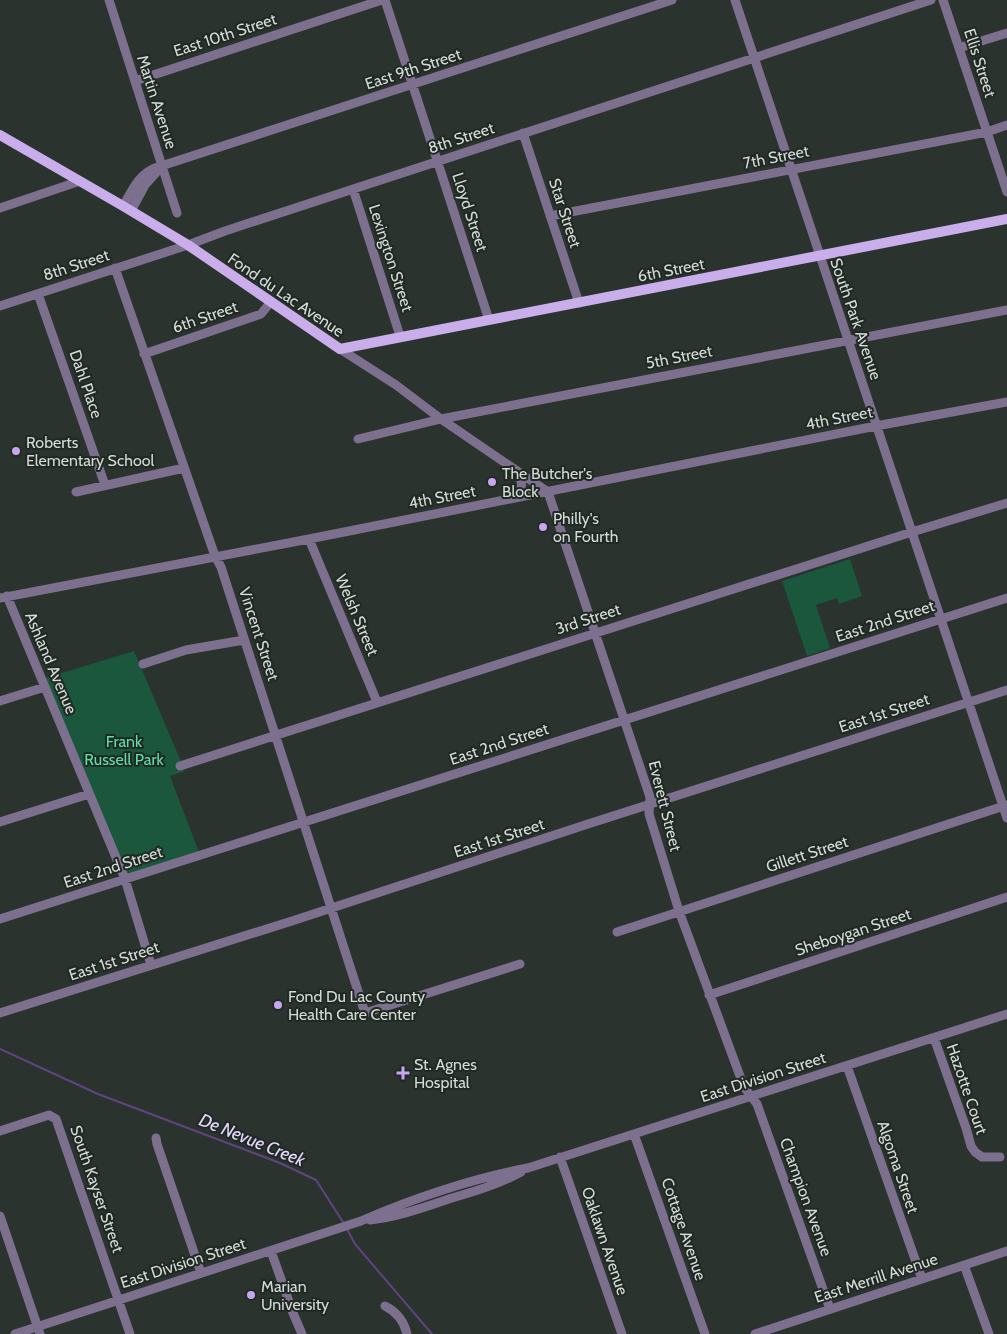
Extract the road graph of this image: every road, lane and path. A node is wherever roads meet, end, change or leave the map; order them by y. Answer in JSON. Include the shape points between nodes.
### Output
{"nodes":[{"id":1,"x":108,"y":0,"type":"edge"},
{"id":2,"x":381,"y":0,"type":"edge"},
{"id":3,"x":672,"y":0,"type":"edge"},
{"id":4,"x":735,"y":0,"type":"edge"},
{"id":5,"x":931,"y":0,"type":"edge"},
{"id":6,"x":943,"y":0,"type":"edge"},
{"id":7,"x":1007,"y":33,"type":"edge"},
{"id":8,"x":959,"y":48,"type":"junction"},
{"id":9,"x":754,"y":58,"type":"junction"},
{"id":10,"x":135,"y":81,"type":"junction"},
{"id":11,"x":412,"y":85,"type":"junction"},
{"id":12,"x":1007,"y":125,"type":"edge"},
{"id":13,"x":987,"y":132,"type":"junction"},
{"id":14,"x":523,"y":133,"type":"junction"},
{"id":15,"x":0,"y":135,"type":"edge"},
{"id":16,"x":438,"y":161,"type":"junction"},
{"id":17,"x":162,"y":166,"type":"junction"},
{"id":18,"x":791,"y":170,"type":"junction"},
{"id":19,"x":80,"y":181,"type":"junction"},
{"id":20,"x":353,"y":189,"type":"junction"},
{"id":21,"x":1007,"y":192,"type":"edge"},
{"id":22,"x":0,"y":208,"type":"edge"},
{"id":23,"x":127,"y":208,"type":"junction"},
{"id":24,"x":177,"y":213,"type":"dead end"},
{"id":25,"x":550,"y":216,"type":"junction"},
{"id":26,"x":1007,"y":219,"type":"edge"},
{"id":27,"x":188,"y":246,"type":"junction"},
{"id":28,"x":818,"y":255,"type":"junction"},
{"id":29,"x":115,"y":268,"type":"junction"},
{"id":30,"x":38,"y":294,"type":"junction"},
{"id":31,"x":270,"y":303,"type":"junction"},
{"id":32,"x":579,"y":303,"type":"junction"},
{"id":33,"x":0,"y":306,"type":"edge"},
{"id":34,"x":1007,"y":310,"type":"edge"},
{"id":35,"x":489,"y":320,"type":"junction"},
{"id":36,"x":400,"y":336,"type":"junction"},
{"id":37,"x":848,"y":340,"type":"junction"},
{"id":38,"x":340,"y":349,"type":"junction"},
{"id":39,"x":144,"y":354,"type":"junction"},
{"id":40,"x":1007,"y":402,"type":"edge"},
{"id":41,"x":441,"y":418,"type":"junction"},
{"id":42,"x":876,"y":426,"type":"junction"},
{"id":43,"x":358,"y":439,"type":"dead end"},
{"id":44,"x":184,"y":468,"type":"junction"},
{"id":45,"x":514,"y":468,"type":"junction"},
{"id":46,"x":105,"y":485,"type":"junction"},
{"id":47,"x":76,"y":492,"type":"dead end"},
{"id":48,"x":548,"y":492,"type":"junction"},
{"id":49,"x":515,"y":498,"type":"junction"},
{"id":50,"x":1007,"y":503,"type":"edge"},
{"id":51,"x":912,"y":532,"type":"junction"},
{"id":52,"x":309,"y":539,"type":"junction"},
{"id":53,"x":215,"y":556,"type":"junction"},
{"id":54,"x":4,"y":597,"type":"edge"},
{"id":55,"x":1007,"y":598,"type":"edge"},
{"id":56,"x":940,"y":619,"type":"junction"},
{"id":57,"x":595,"y":633,"type":"junction"},
{"id":58,"x":244,"y":640,"type":"junction"},
{"id":59,"x":143,"y":664,"type":"dead end"},
{"id":60,"x":45,"y":687,"type":"junction"},
{"id":61,"x":1007,"y":690,"type":"edge"},
{"id":62,"x":0,"y":701,"type":"edge"},
{"id":63,"x":377,"y":702,"type":"junction"},
{"id":64,"x":968,"y":702,"type":"junction"},
{"id":65,"x":625,"y":720,"type":"junction"},
{"id":66,"x":276,"y":736,"type":"junction"},
{"id":67,"x":180,"y":766,"type":"dead end"},
{"id":68,"x":89,"y":794,"type":"junction"},
{"id":69,"x":649,"y":804,"type":"junction"},
{"id":70,"x":1005,"y":805,"type":"edge"},
{"id":71,"x":1007,"y":818,"type":"edge"},
{"id":72,"x":0,"y":822,"type":"edge"},
{"id":73,"x":304,"y":822,"type":"junction"},
{"id":74,"x":124,"y":879,"type":"junction"},
{"id":75,"x":1007,"y":897,"type":"edge"},
{"id":76,"x":330,"y":908,"type":"junction"},
{"id":77,"x":679,"y":911,"type":"junction"},
{"id":78,"x":0,"y":919,"type":"edge"},
{"id":79,"x":617,"y":932,"type":"dead end"},
{"id":80,"x":520,"y":964,"type":"dead end"},
{"id":81,"x":151,"y":965,"type":"junction"},
{"id":82,"x":709,"y":995,"type":"junction"},
{"id":83,"x":0,"y":1013,"type":"edge"},
{"id":84,"x":1007,"y":1014,"type":"edge"},
{"id":85,"x":934,"y":1038,"type":"junction"},
{"id":86,"x":847,"y":1066,"type":"junction"},
{"id":87,"x":752,"y":1096,"type":"junction"},
{"id":88,"x":0,"y":1131,"type":"edge"},
{"id":89,"x":634,"y":1134,"type":"junction"},
{"id":90,"x":156,"y":1138,"type":"dead end"},
{"id":91,"x":560,"y":1157,"type":"junction"},
{"id":92,"x":1000,"y":1157,"type":"dead end"},
{"id":93,"x":0,"y":1216,"type":"edge"},
{"id":94,"x":271,"y":1251,"type":"junction"},
{"id":95,"x":1007,"y":1251,"type":"edge"},
{"id":96,"x":964,"y":1265,"type":"junction"},
{"id":97,"x":201,"y":1273,"type":"junction"},
{"id":98,"x":922,"y":1279,"type":"junction"},
{"id":99,"x":119,"y":1300,"type":"junction"},
{"id":100,"x":385,"y":1306,"type":"dead end"},
{"id":101,"x":830,"y":1309,"type":"junction"},
{"id":102,"x":38,"y":1330,"type":"edge"},
{"id":103,"x":15,"y":1334,"type":"edge"},
{"id":104,"x":130,"y":1334,"type":"edge"},
{"id":105,"x":302,"y":1334,"type":"edge"},
{"id":106,"x":407,"y":1334,"type":"edge"},
{"id":107,"x":622,"y":1334,"type":"edge"},
{"id":108,"x":705,"y":1334,"type":"edge"},
{"id":109,"x":755,"y":1334,"type":"edge"},
{"id":110,"x":989,"y":1334,"type":"edge"}],
"edges":[{"from":1,"to":10,"type":"street","name":"Martin Avenue"},
{"from":2,"to":10,"type":"street","name":"East 10th Street"},
{"from":2,"to":11,"type":"street","name":"Lloyd Street"},
{"from":3,"to":11,"type":"street","name":"East 9th Street"},
{"from":4,"to":9,"type":"street","name":"South Park Avenue"},
{"from":5,"to":9,"type":"street","name":"8th Street"},
{"from":6,"to":8,"type":"street","name":"Ellis Street"},
{"from":7,"to":8,"type":"street"},
{"from":8,"to":13,"type":"street","name":"Ellis Street"},
{"from":9,"to":14,"type":"street","name":"8th Street"},
{"from":9,"to":18,"type":"street","name":"South Park Avenue"},
{"from":10,"to":17,"type":"street","name":"Martin Avenue"},
{"from":11,"to":16,"type":"street","name":"Lloyd Street"},
{"from":11,"to":17,"type":"street","name":"East 9th Street"},
{"from":12,"to":13,"type":"street","name":"7th Street"},
{"from":13,"to":18,"type":"street","name":"7th Street"},
{"from":13,"to":21,"type":"street","name":"Ellis Street"},
{"from":14,"to":16,"type":"street","name":"8th Street"},
{"from":14,"to":25,"type":"street","name":"Star Street"},
{"from":15,"to":19,"type":"main road","name":"Fond du Lac Avenue"},
{"from":16,"to":20,"type":"street","name":"8th Street"},
{"from":16,"to":35,"type":"street","name":"Lloyd Street"},
{"from":17,"to":23,"type":"street","name":"East 9th Street","via":[[141,177]]},
{"from":17,"to":24,"type":"street","name":"Martin Avenue"},
{"from":18,"to":25,"type":"street","name":"7th Street"},
{"from":18,"to":28,"type":"street","name":"South Park Avenue"},
{"from":19,"to":22,"type":"street"},
{"from":19,"to":23,"type":"main road","name":"Fond du Lac Avenue"},
{"from":20,"to":27,"type":"street","name":"8th Street"},
{"from":20,"to":36,"type":"street","name":"Lexington Street"},
{"from":23,"to":27,"type":"main road","name":"Fond du Lac Avenue"},
{"from":25,"to":32,"type":"street","name":"Star Street"},
{"from":26,"to":28,"type":"main road","name":"6th Street"},
{"from":27,"to":29,"type":"street","name":"8th Street"},
{"from":27,"to":31,"type":"main road","name":"Fond du Lac Avenue"},
{"from":28,"to":32,"type":"main road","name":"6th Street"},
{"from":28,"to":37,"type":"street","name":"South Park Avenue"},
{"from":29,"to":30,"type":"street","name":"8th Street"},
{"from":29,"to":39,"type":"street","name":"Vincent Street"},
{"from":30,"to":33,"type":"street","name":"8th Street"},
{"from":30,"to":46,"type":"street","name":"Dahl Place"},
{"from":31,"to":38,"type":"main road","name":"Fond du Lac Avenue"},
{"from":31,"to":39,"type":"street","name":"6th Street","via":[[261,314]]},
{"from":32,"to":35,"type":"main road","name":"6th Street"},
{"from":34,"to":37,"type":"street","name":"5th Street"},
{"from":35,"to":36,"type":"main road","name":"6th Street"},
{"from":36,"to":38,"type":"main road","name":"6th Street"},
{"from":37,"to":41,"type":"street","name":"5th Street"},
{"from":37,"to":42,"type":"street","name":"South Park Avenue"},
{"from":38,"to":41,"type":"street","name":"Fond du Lac Avenue"},
{"from":39,"to":44,"type":"street","name":"Vincent Street"},
{"from":40,"to":42,"type":"street","name":"4th Street"},
{"from":41,"to":43,"type":"street","name":"5th Street"},
{"from":41,"to":45,"type":"street","name":"Fond du Lac Avenue"},
{"from":42,"to":48,"type":"street","name":"4th Street"},
{"from":42,"to":51,"type":"street","name":"South Park Avenue"},
{"from":44,"to":46,"type":"street"},
{"from":44,"to":53,"type":"street","name":"Vincent Street"},
{"from":45,"to":48,"type":"street","name":"Fond du Lac Avenue"},
{"from":45,"to":49,"type":"street","via":[[521,484]]},
{"from":46,"to":47,"type":"street"},
{"from":48,"to":49,"type":"street","name":"4th Street"},
{"from":48,"to":57,"type":"street","name":"Everett Street"},
{"from":49,"to":52,"type":"street","name":"4th Street"},
{"from":50,"to":51,"type":"street","name":"3rd Street"},
{"from":51,"to":56,"type":"street","name":"South Park Avenue"},
{"from":51,"to":57,"type":"street","name":"3rd Street"},
{"from":52,"to":53,"type":"street","name":"4th Street"},
{"from":52,"to":63,"type":"street","name":"Welsh Street"},
{"from":53,"to":54,"type":"street","name":"4th Street"},
{"from":53,"to":58,"type":"street","name":"Vincent Street"},
{"from":54,"to":60,"type":"street","name":"Ashland Avenue"},
{"from":55,"to":56,"type":"street","name":"East 2nd Street"},
{"from":56,"to":64,"type":"street","name":"South Park Avenue"},
{"from":56,"to":65,"type":"street","name":"East 2nd Street"},
{"from":57,"to":63,"type":"street","name":"3rd Street"},
{"from":57,"to":65,"type":"street","name":"Everett Street"},
{"from":58,"to":59,"type":"street","via":[[186,650]]},
{"from":58,"to":66,"type":"street","name":"Vincent Street"},
{"from":60,"to":62,"type":"street"},
{"from":60,"to":68,"type":"street","name":"Ashland Avenue"},
{"from":61,"to":64,"type":"street","name":"East 1st Street"},
{"from":63,"to":66,"type":"street","name":"3rd Street"},
{"from":64,"to":69,"type":"street","name":"East 1st Street"},
{"from":64,"to":70,"type":"street","name":"South Park Avenue"},
{"from":65,"to":69,"type":"street","name":"Everett Street","via":[[650,797]]},
{"from":65,"to":73,"type":"street","name":"East 2nd Street"},
{"from":66,"to":67,"type":"street","name":"3rd Street"},
{"from":66,"to":73,"type":"street","name":"Vincent Street"},
{"from":68,"to":72,"type":"street"},
{"from":68,"to":74,"type":"street","name":"Ashland Avenue"},
{"from":69,"to":76,"type":"street","name":"East 1st Street"},
{"from":69,"to":77,"type":"street","name":"Everett Street","via":[[649,814]]},
{"from":70,"to":71,"type":"street","name":"South Park Avenue"},
{"from":70,"to":77,"type":"street","name":"Gillett Street"},
{"from":73,"to":74,"type":"street","name":"East 2nd Street"},
{"from":73,"to":76,"type":"street","name":"Vincent Street"},
{"from":74,"to":78,"type":"street","name":"East 2nd Street"},
{"from":74,"to":81,"type":"street","name":"Ashland Avenue"},
{"from":75,"to":82,"type":"street","name":"Sheboygan Street"},
{"from":76,"to":80,"type":"street","name":"Vincent Street","via":[[365,1013]]},
{"from":76,"to":81,"type":"street","name":"East 1st Street"},
{"from":77,"to":79,"type":"street","name":"Gillett Street"},
{"from":77,"to":82,"type":"street","name":"Everett Street"},
{"from":81,"to":83,"type":"street","name":"East 1st Street"},
{"from":82,"to":87,"type":"street","name":"Everett Street","via":[[744,1087]]},
{"from":84,"to":85,"type":"street","name":"East Division Street"},
{"from":85,"to":86,"type":"street","name":"East Division Street"},
{"from":85,"to":92,"type":"street","name":"Hazotte Court","via":[[971,1146],[982,1157]]},
{"from":86,"to":87,"type":"street","name":"East Division Street"},
{"from":86,"to":98,"type":"street","name":"Algoma Street"},
{"from":87,"to":89,"type":"street","name":"East Division Street"},
{"from":87,"to":101,"type":"street","name":"Champion Avenue"},
{"from":88,"to":99,"type":"street","name":"South Kayser Street","via":[[54,1116]]},
{"from":89,"to":91,"type":"street","name":"East Division Street"},
{"from":89,"to":108,"type":"street","name":"Cottage Avenue"},
{"from":90,"to":97,"type":"street"},
{"from":91,"to":94,"type":"street","name":"East Division Street","via":[[528,1168],[505,1181],[432,1205],[382,1219],[361,1221]]},
{"from":91,"to":107,"type":"street","name":"Oaklawn Avenue"},
{"from":93,"to":102,"type":"street"},
{"from":94,"to":97,"type":"street","name":"East Division Street"},
{"from":94,"to":105,"type":"street"},
{"from":95,"to":96,"type":"street","name":"East Merrill Avenue"},
{"from":96,"to":98,"type":"street","name":"East Merrill Avenue"},
{"from":96,"to":110,"type":"street"},
{"from":97,"to":99,"type":"street","name":"East Division Street"},
{"from":98,"to":101,"type":"street","name":"East Merrill Avenue"},
{"from":99,"to":102,"type":"street","name":"East Division Street"},
{"from":99,"to":104,"type":"street","name":"South Kayser Street"},
{"from":100,"to":106,"type":"street","via":[[398,1316]]},
{"from":101,"to":109,"type":"street","name":"East Merrill Avenue"},
{"from":102,"to":103,"type":"street","name":"East Division Street"}]}
